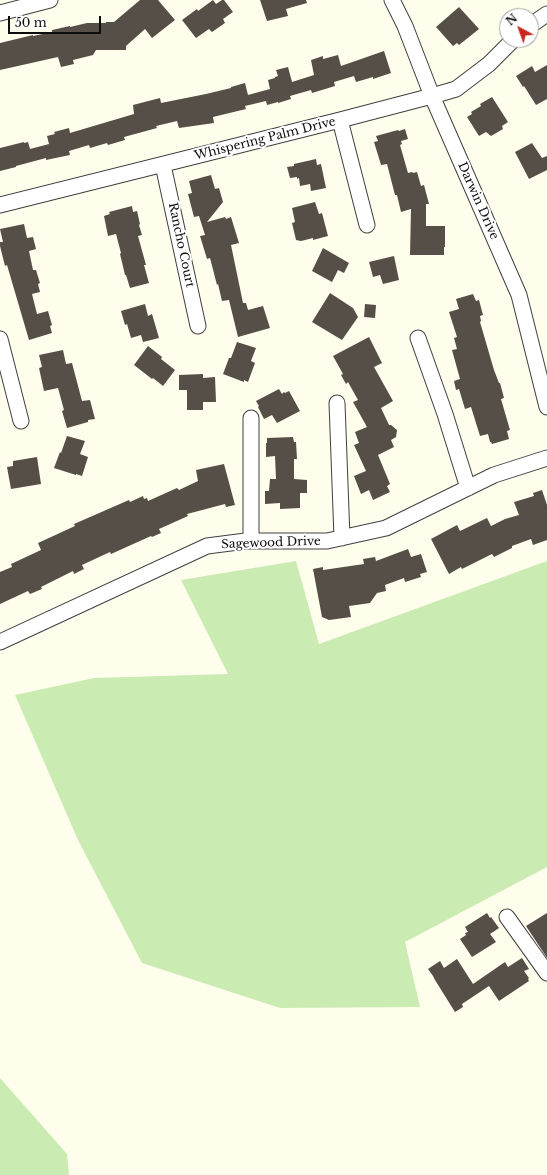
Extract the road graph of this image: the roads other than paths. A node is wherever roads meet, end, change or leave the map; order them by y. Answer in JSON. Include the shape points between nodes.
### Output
{"nodes":[{"id":1,"x":50,"y":0,"type":"edge"},
{"id":2,"x":392,"y":0,"type":"edge"},
{"id":3,"x":0,"y":13,"type":"edge"},
{"id":4,"x":506,"y":48,"type":"edge"},
{"id":5,"x":432,"y":96,"type":"junction"},
{"id":6,"x":340,"y":120,"type":"junction"},
{"id":7,"x":163,"y":165,"type":"junction"},
{"id":8,"x":0,"y":205,"type":"edge"},
{"id":9,"x":367,"y":225,"type":"dead end"},
{"id":10,"x":198,"y":326,"type":"dead end"},
{"id":11,"x":418,"y":338,"type":"dead end"},
{"id":12,"x":0,"y":339,"type":"edge"},
{"id":13,"x":337,"y":403,"type":"dead end"},
{"id":14,"x":547,"y":407,"type":"edge"},
{"id":15,"x":251,"y":418,"type":"dead end"},
{"id":16,"x":21,"y":421,"type":"dead end"},
{"id":17,"x":547,"y":458,"type":"edge"},
{"id":18,"x":468,"y":488,"type":"junction"},
{"id":19,"x":342,"y":538,"type":"junction"},
{"id":20,"x":251,"y":541,"type":"junction"},
{"id":21,"x":0,"y":642,"type":"edge"},
{"id":22,"x":507,"y":917,"type":"dead end"},
{"id":23,"x":547,"y":973,"type":"edge"}],
"edges":[{"from":1,"to":3,"type":"street"},
{"from":2,"to":5,"type":"street","name":"Darwin Drive"},
{"from":4,"to":5,"type":"street","name":"Whispering Palm Drive","via":[[456,89]]},
{"from":5,"to":6,"type":"street","name":"Whispering Palm Drive"},
{"from":5,"to":14,"type":"street","name":"Darwin Drive","via":[[519,295]]},
{"from":6,"to":7,"type":"street","name":"Whispering Palm Drive"},
{"from":6,"to":9,"type":"street"},
{"from":7,"to":8,"type":"street","name":"Whispering Palm Drive"},
{"from":7,"to":10,"type":"street","name":"Rancho Court"},
{"from":11,"to":18,"type":"street"},
{"from":12,"to":16,"type":"street"},
{"from":13,"to":19,"type":"street"},
{"from":15,"to":20,"type":"street"},
{"from":17,"to":18,"type":"street","name":"Sagewood Drive","via":[[494,475]]},
{"from":18,"to":19,"type":"street","name":"Sagewood Drive","via":[[386,528]]},
{"from":19,"to":20,"type":"street","name":"Sagewood Drive","via":[[327,541]]},
{"from":20,"to":21,"type":"street","name":"Sagewood Drive","via":[[207,546]]},
{"from":22,"to":23,"type":"street"}]}
